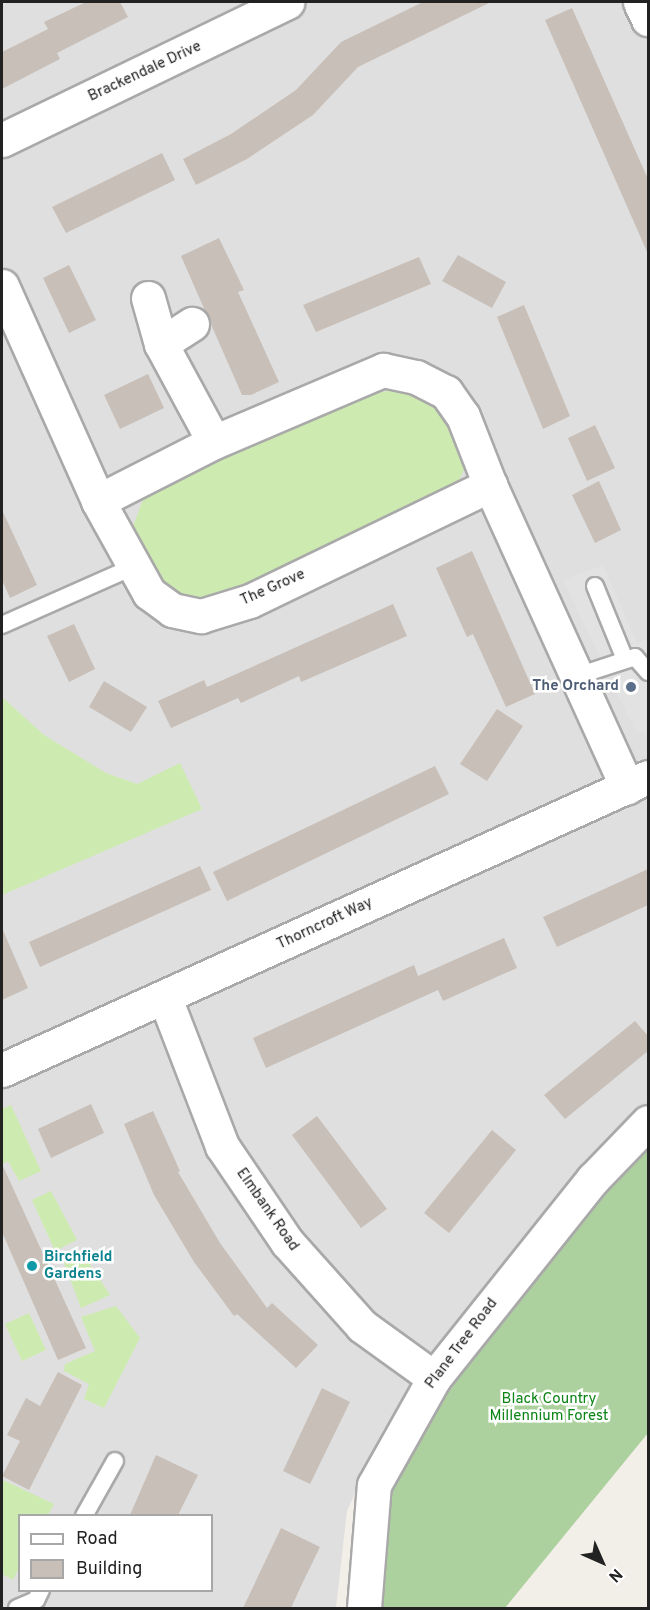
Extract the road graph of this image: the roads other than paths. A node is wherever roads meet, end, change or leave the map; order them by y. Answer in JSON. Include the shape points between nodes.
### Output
{"nodes":[{"id":1,"x":287,"y":2,"type":"edge"},
{"id":2,"x":640,"y":2,"type":"edge"},
{"id":3,"x":648,"y":19,"type":"edge"},
{"id":4,"x":3,"y":136,"type":"edge"},
{"id":5,"x":2,"y":286,"type":"edge"},
{"id":6,"x":148,"y":298,"type":"dead end"},
{"id":7,"x":192,"y":324,"type":"dead end"},
{"id":8,"x":161,"y":344,"type":"junction"},
{"id":9,"x":214,"y":442,"type":"junction"},
{"id":10,"x":490,"y":485,"type":"junction"},
{"id":11,"x":98,"y":501,"type":"junction"},
{"id":12,"x":135,"y":566,"type":"junction"},
{"id":13,"x":595,"y":585,"type":"dead end"},
{"id":14,"x":2,"y":625,"type":"edge"},
{"id":15,"x":624,"y":657,"type":"junction"},
{"id":16,"x":648,"y":672,"type":"edge"},
{"id":17,"x":577,"y":676,"type":"junction"},
{"id":18,"x":638,"y":782,"type":"edge"},
{"id":19,"x":165,"y":998,"type":"junction"},
{"id":20,"x":2,"y":1070,"type":"edge"},
{"id":21,"x":648,"y":1122,"type":"edge"},
{"id":22,"x":434,"y":1378,"type":"junction"},
{"id":23,"x":115,"y":1461,"type":"dead end"},
{"id":24,"x":85,"y":1514,"type":"edge"},
{"id":25,"x":40,"y":1592,"type":"edge"},
{"id":26,"x":17,"y":1608,"type":"edge"},
{"id":27,"x":364,"y":1608,"type":"edge"}],
"edges":[{"from":1,"to":4,"type":"street","name":"Brackendale Drive"},
{"from":2,"to":3,"type":"street"},
{"from":5,"to":11,"type":"street","name":"The Grove"},
{"from":6,"to":8,"type":"street"},
{"from":7,"to":8,"type":"street"},
{"from":8,"to":9,"type":"street"},
{"from":9,"to":10,"type":"street","via":[[383,370],[416,376],[446,392],[463,416]]},
{"from":9,"to":11,"type":"street"},
{"from":10,"to":12,"type":"street","name":"The Grove","via":[[250,601],[201,616],[172,610],[149,592]]},
{"from":10,"to":17,"type":"street"},
{"from":11,"to":12,"type":"street","name":"The Grove"},
{"from":12,"to":14,"type":"lane"},
{"from":13,"to":15,"type":"lane"},
{"from":15,"to":16,"type":"lane","via":[[635,657]]},
{"from":15,"to":17,"type":"lane"},
{"from":17,"to":18,"type":"street"},
{"from":18,"to":19,"type":"street","name":"Thorncroft Way"},
{"from":19,"to":20,"type":"street","name":"Thorncroft Way"},
{"from":19,"to":22,"type":"street","name":"Elmbank Road","via":[[222,1146],[287,1242],[362,1326]]},
{"from":21,"to":22,"type":"street","name":"Plane Tree Road","via":[[593,1179]]},
{"from":22,"to":27,"type":"street","name":"Plane Tree Road","via":[[374,1485]]},
{"from":23,"to":24,"type":"lane"},
{"from":25,"to":26,"type":"lane","via":[[36,1600]]}]}
